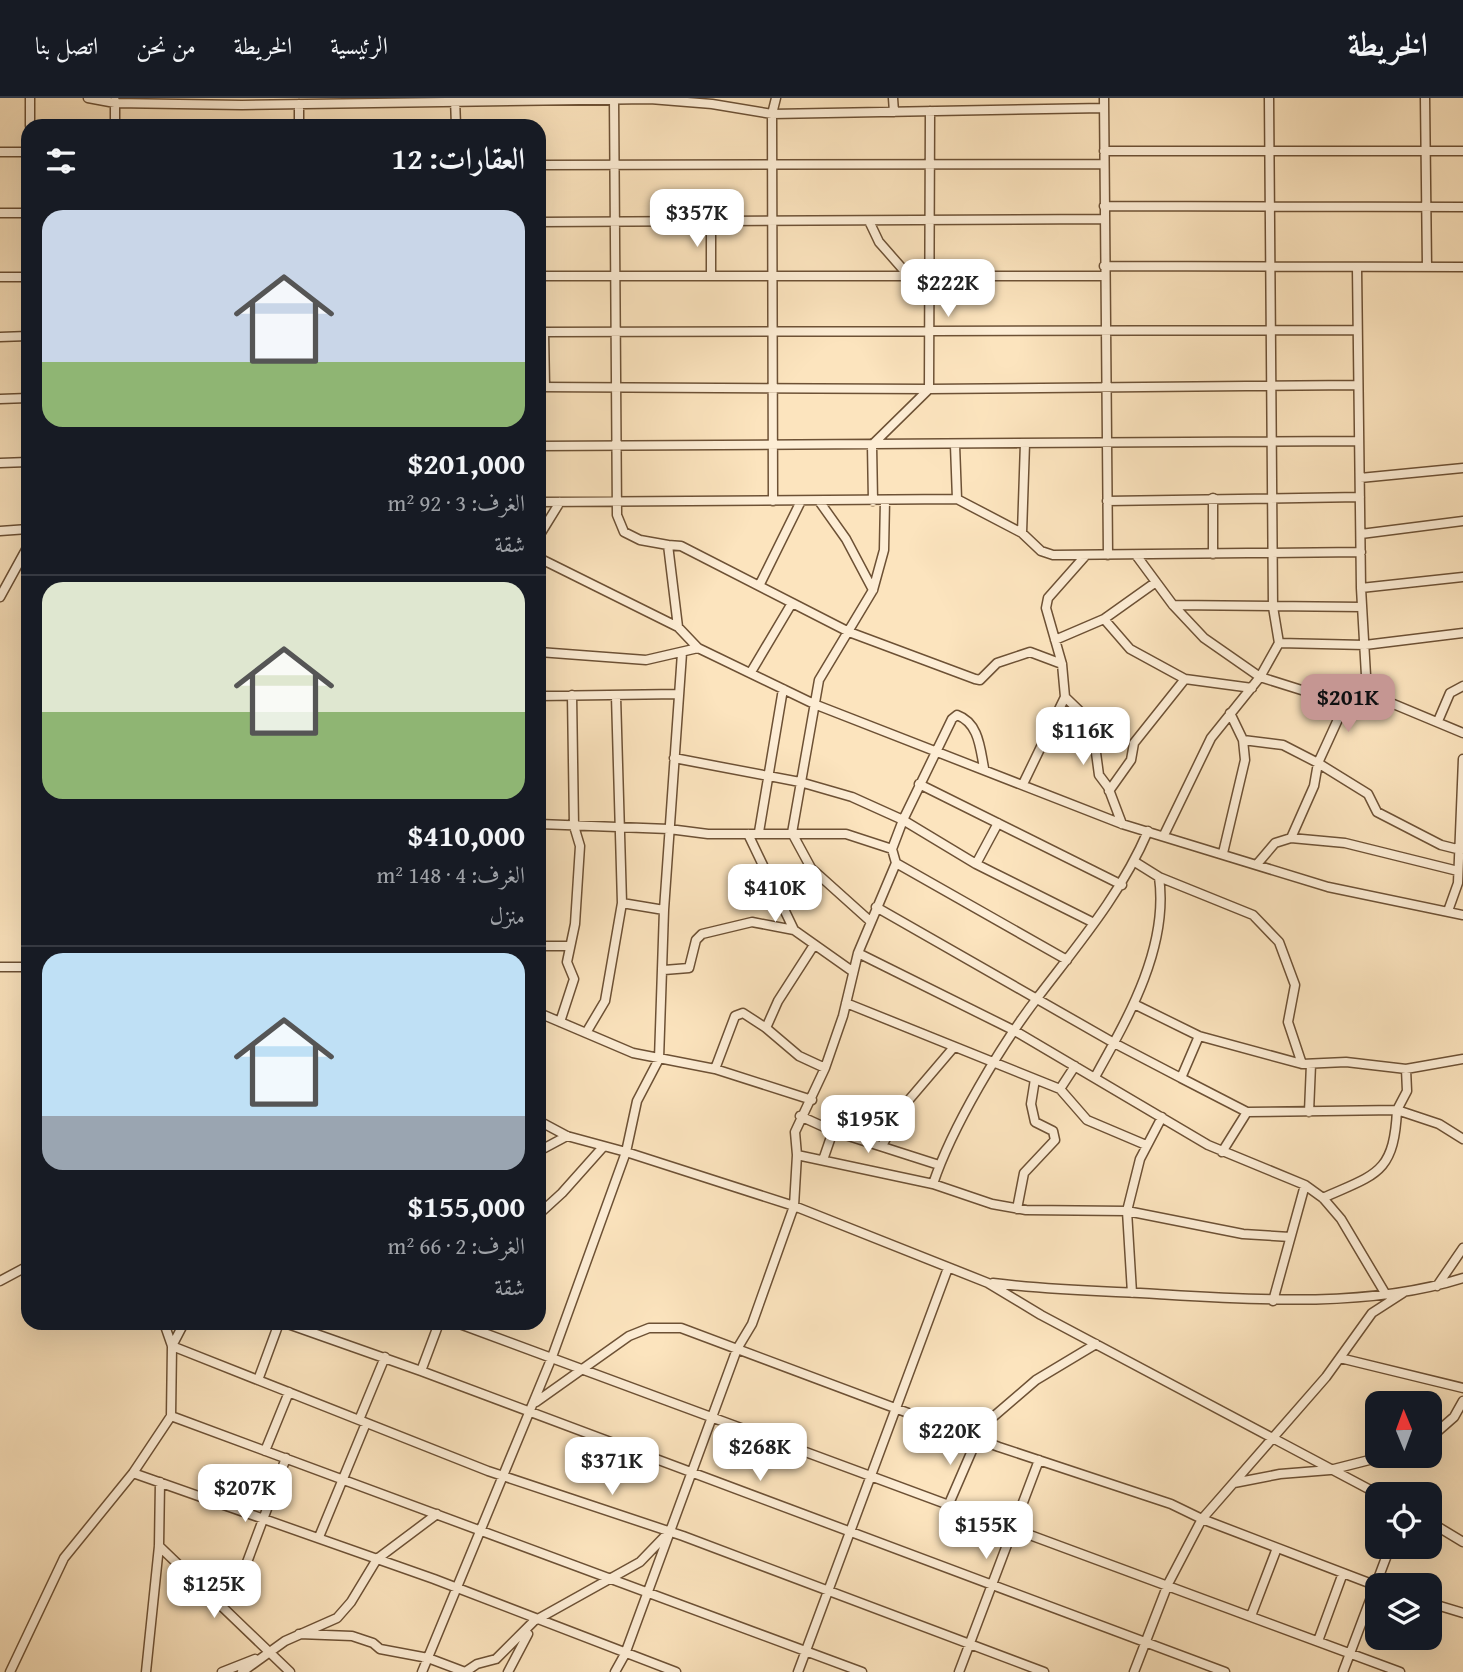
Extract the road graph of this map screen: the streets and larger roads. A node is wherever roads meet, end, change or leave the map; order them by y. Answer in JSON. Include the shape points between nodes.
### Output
{"nodes":[{"id":1,"x":30,"y":98,"type":"edge"},
{"id":2,"x":88,"y":98,"type":"edge"},
{"id":3,"x":776,"y":98,"type":"edge"},
{"id":4,"x":893,"y":98,"type":"edge"},
{"id":5,"x":997,"y":98,"type":"edge"},
{"id":6,"x":1104,"y":98,"type":"edge"},
{"id":7,"x":1269,"y":98,"type":"edge"},
{"id":8,"x":1425,"y":98,"type":"edge"},
{"id":9,"x":455,"y":100,"type":"edge"},
{"id":10,"x":614,"y":100,"type":"edge"},
{"id":11,"x":115,"y":101,"type":"edge"},
{"id":12,"x":282,"y":101,"type":"edge"},
{"id":13,"x":415,"y":101,"type":"edge"},
{"id":14,"x":299,"y":104,"type":"junction"},
{"id":15,"x":1104,"y":108,"type":"junction"},
{"id":16,"x":997,"y":110,"type":"junction"},
{"id":17,"x":930,"y":111,"type":"junction"},
{"id":18,"x":894,"y":112,"type":"junction"},
{"id":19,"x":772,"y":114,"type":"junction"},
{"id":20,"x":30,"y":119,"type":"edge"},
{"id":21,"x":116,"y":119,"type":"edge"},
{"id":22,"x":299,"y":119,"type":"edge"},
{"id":23,"x":456,"y":119,"type":"edge"},
{"id":24,"x":1104,"y":151,"type":"junction"},
{"id":25,"x":1271,"y":151,"type":"junction"},
{"id":26,"x":0,"y":152,"type":"edge"},
{"id":27,"x":21,"y":152,"type":"edge"},
{"id":28,"x":1428,"y":152,"type":"junction"},
{"id":29,"x":1463,"y":152,"type":"edge"},
{"id":30,"x":1104,"y":164,"type":"junction"},
{"id":31,"x":546,"y":165,"type":"edge"},
{"id":32,"x":615,"y":165,"type":"junction"},
{"id":33,"x":772,"y":166,"type":"junction"},
{"id":34,"x":930,"y":166,"type":"junction"},
{"id":35,"x":1104,"y":206,"type":"junction"},
{"id":36,"x":1426,"y":207,"type":"junction"},
{"id":37,"x":1463,"y":207,"type":"edge"},
{"id":38,"x":1271,"y":208,"type":"junction"},
{"id":39,"x":0,"y":213,"type":"edge"},
{"id":40,"x":21,"y":213,"type":"edge"},
{"id":41,"x":1104,"y":219,"type":"junction"},
{"id":42,"x":931,"y":220,"type":"junction"},
{"id":43,"x":615,"y":221,"type":"junction"},
{"id":44,"x":869,"y":221,"type":"junction"},
{"id":45,"x":546,"y":222,"type":"edge"},
{"id":46,"x":711,"y":222,"type":"junction"},
{"id":47,"x":772,"y":222,"type":"junction"},
{"id":48,"x":1104,"y":266,"type":"junction"},
{"id":49,"x":1427,"y":267,"type":"junction"},
{"id":50,"x":1463,"y":267,"type":"edge"},
{"id":51,"x":1270,"y":268,"type":"junction"},
{"id":52,"x":1357,"y":268,"type":"junction"},
{"id":53,"x":908,"y":275,"type":"junction"},
{"id":54,"x":0,"y":276,"type":"edge"},
{"id":55,"x":546,"y":276,"type":"edge"},
{"id":56,"x":616,"y":276,"type":"junction"},
{"id":57,"x":712,"y":276,"type":"junction"},
{"id":58,"x":772,"y":276,"type":"junction"},
{"id":59,"x":929,"y":276,"type":"junction"},
{"id":60,"x":1104,"y":276,"type":"junction"},
{"id":61,"x":21,"y":277,"type":"edge"},
{"id":62,"x":1357,"y":330,"type":"junction"},
{"id":63,"x":1104,"y":331,"type":"junction"},
{"id":64,"x":1270,"y":331,"type":"junction"},
{"id":65,"x":546,"y":332,"type":"edge"},
{"id":66,"x":773,"y":333,"type":"junction"},
{"id":67,"x":930,"y":333,"type":"junction"},
{"id":68,"x":617,"y":334,"type":"junction"},
{"id":69,"x":21,"y":336,"type":"edge"},
{"id":70,"x":0,"y":337,"type":"edge"},
{"id":71,"x":1358,"y":385,"type":"junction"},
{"id":72,"x":1107,"y":386,"type":"junction"},
{"id":73,"x":1272,"y":386,"type":"junction"},
{"id":74,"x":546,"y":387,"type":"edge"},
{"id":75,"x":617,"y":388,"type":"junction"},
{"id":76,"x":772,"y":389,"type":"junction"},
{"id":77,"x":929,"y":389,"type":"junction"},
{"id":78,"x":21,"y":398,"type":"edge"},
{"id":79,"x":0,"y":399,"type":"edge"},
{"id":80,"x":1106,"y":441,"type":"junction"},
{"id":81,"x":1273,"y":441,"type":"junction"},
{"id":82,"x":1358,"y":441,"type":"junction"},
{"id":83,"x":1025,"y":443,"type":"junction"},
{"id":84,"x":955,"y":444,"type":"junction"},
{"id":85,"x":872,"y":445,"type":"junction"},
{"id":86,"x":546,"y":446,"type":"edge"},
{"id":87,"x":616,"y":446,"type":"junction"},
{"id":88,"x":773,"y":446,"type":"junction"},
{"id":89,"x":21,"y":462,"type":"edge"},
{"id":90,"x":0,"y":463,"type":"edge"},
{"id":91,"x":1463,"y":468,"type":"edge"},
{"id":92,"x":1360,"y":478,"type":"junction"},
{"id":93,"x":1272,"y":497,"type":"junction"},
{"id":94,"x":1360,"y":497,"type":"junction"},
{"id":95,"x":1213,"y":498,"type":"junction"},
{"id":96,"x":957,"y":499,"type":"junction"},
{"id":97,"x":885,"y":500,"type":"junction"},
{"id":98,"x":1107,"y":500,"type":"junction"},
{"id":99,"x":773,"y":501,"type":"junction"},
{"id":100,"x":801,"y":501,"type":"junction"},
{"id":101,"x":819,"y":501,"type":"junction"},
{"id":102,"x":873,"y":501,"type":"junction"},
{"id":103,"x":546,"y":502,"type":"edge"},
{"id":104,"x":560,"y":502,"type":"junction"},
{"id":105,"x":616,"y":503,"type":"junction"},
{"id":106,"x":1463,"y":521,"type":"edge"},
{"id":107,"x":546,"y":523,"type":"edge"},
{"id":108,"x":21,"y":530,"type":"edge"},
{"id":109,"x":0,"y":531,"type":"edge"},
{"id":110,"x":1022,"y":533,"type":"junction"},
{"id":111,"x":1361,"y":534,"type":"junction"},
{"id":112,"x":668,"y":545,"type":"junction"},
{"id":113,"x":1361,"y":552,"type":"junction"},
{"id":114,"x":1273,"y":553,"type":"junction"},
{"id":115,"x":1213,"y":554,"type":"junction"},
{"id":116,"x":1086,"y":555,"type":"junction"},
{"id":117,"x":1108,"y":555,"type":"junction"},
{"id":118,"x":1136,"y":555,"type":"junction"},
{"id":119,"x":21,"y":559,"type":"edge"},
{"id":120,"x":546,"y":561,"type":"edge"},
{"id":121,"x":1463,"y":577,"type":"edge"},
{"id":122,"x":1156,"y":582,"type":"junction"},
{"id":123,"x":759,"y":586,"type":"junction"},
{"id":124,"x":1361,"y":588,"type":"junction"},
{"id":125,"x":873,"y":590,"type":"junction"},
{"id":126,"x":0,"y":597,"type":"edge"},
{"id":127,"x":792,"y":603,"type":"junction"},
{"id":128,"x":1173,"y":605,"type":"junction"},
{"id":129,"x":1273,"y":607,"type":"junction"},
{"id":130,"x":1362,"y":607,"type":"junction"},
{"id":131,"x":1104,"y":619,"type":"junction"},
{"id":132,"x":678,"y":627,"type":"junction"},
{"id":133,"x":849,"y":632,"type":"junction"},
{"id":134,"x":1463,"y":633,"type":"edge"},
{"id":135,"x":1055,"y":640,"type":"junction"},
{"id":136,"x":1279,"y":643,"type":"junction"},
{"id":137,"x":1365,"y":645,"type":"junction"},
{"id":138,"x":698,"y":648,"type":"junction"},
{"id":139,"x":546,"y":653,"type":"edge"},
{"id":140,"x":682,"y":653,"type":"junction"},
{"id":141,"x":1062,"y":664,"type":"junction"},
{"id":142,"x":751,"y":672,"type":"junction"},
{"id":143,"x":1260,"y":677,"type":"junction"},
{"id":144,"x":1185,"y":679,"type":"junction"},
{"id":145,"x":1463,"y":686,"type":"edge"},
{"id":146,"x":1252,"y":688,"type":"junction"},
{"id":147,"x":783,"y":689,"type":"junction"},
{"id":148,"x":1350,"y":693,"type":"junction"},
{"id":149,"x":1367,"y":693,"type":"junction"},
{"id":150,"x":679,"y":694,"type":"junction"},
{"id":151,"x":572,"y":695,"type":"junction"},
{"id":152,"x":546,"y":696,"type":"edge"},
{"id":153,"x":616,"y":696,"type":"junction"},
{"id":154,"x":1065,"y":697,"type":"junction"},
{"id":155,"x":814,"y":704,"type":"junction"},
{"id":156,"x":1230,"y":713,"type":"junction"},
{"id":157,"x":1438,"y":722,"type":"junction"},
{"id":158,"x":1463,"y":733,"type":"edge"},
{"id":159,"x":1243,"y":740,"type":"junction"},
{"id":160,"x":937,"y":749,"type":"junction"},
{"id":161,"x":674,"y":758,"type":"junction"},
{"id":162,"x":1463,"y":759,"type":"edge"},
{"id":163,"x":1318,"y":763,"type":"junction"},
{"id":164,"x":984,"y":768,"type":"junction"},
{"id":165,"x":768,"y":778,"type":"junction"},
{"id":166,"x":800,"y":782,"type":"junction"},
{"id":167,"x":1462,"y":782,"type":"edge"},
{"id":168,"x":919,"y":784,"type":"junction"},
{"id":169,"x":1023,"y":784,"type":"junction"},
{"id":170,"x":1109,"y":792,"type":"junction"},
{"id":171,"x":903,"y":820,"type":"junction"},
{"id":172,"x":998,"y":823,"type":"junction"},
{"id":173,"x":546,"y":824,"type":"edge"},
{"id":174,"x":1122,"y":824,"type":"junction"},
{"id":175,"x":575,"y":826,"type":"junction"},
{"id":176,"x":621,"y":828,"type":"junction"},
{"id":177,"x":668,"y":829,"type":"junction"},
{"id":178,"x":1148,"y":831,"type":"junction"},
{"id":179,"x":758,"y":832,"type":"junction"},
{"id":180,"x":792,"y":833,"type":"junction"},
{"id":181,"x":1462,"y":833,"type":"edge"},
{"id":182,"x":748,"y":834,"type":"junction"},
{"id":183,"x":1164,"y":835,"type":"junction"},
{"id":184,"x":1291,"y":838,"type":"junction"},
{"id":185,"x":892,"y":849,"type":"junction"},
{"id":186,"x":1461,"y":850,"type":"junction"},
{"id":187,"x":1223,"y":853,"type":"junction"},
{"id":188,"x":1135,"y":862,"type":"junction"},
{"id":189,"x":896,"y":863,"type":"junction"},
{"id":190,"x":1258,"y":863,"type":"junction"},
{"id":191,"x":976,"y":864,"type":"junction"},
{"id":192,"x":1458,"y":871,"type":"junction"},
{"id":193,"x":1159,"y":877,"type":"junction"},
{"id":194,"x":1460,"y":882,"type":"edge"},
{"id":195,"x":1122,"y":885,"type":"junction"},
{"id":196,"x":622,"y":903,"type":"junction"},
{"id":197,"x":876,"y":907,"type":"junction"},
{"id":198,"x":664,"y":910,"type":"junction"},
{"id":199,"x":1448,"y":911,"type":"junction"},
{"id":200,"x":1463,"y":915,"type":"edge"},
{"id":201,"x":870,"y":921,"type":"junction"},
{"id":202,"x":1094,"y":923,"type":"junction"},
{"id":203,"x":794,"y":930,"type":"junction"},
{"id":204,"x":814,"y":945,"type":"junction"},
{"id":205,"x":568,"y":946,"type":"junction"},
{"id":206,"x":546,"y":947,"type":"edge"},
{"id":207,"x":858,"y":953,"type":"junction"},
{"id":208,"x":1067,"y":960,"type":"junction"},
{"id":209,"x":0,"y":967,"type":"edge"},
{"id":210,"x":21,"y":967,"type":"edge"},
{"id":211,"x":664,"y":970,"type":"junction"},
{"id":212,"x":852,"y":971,"type":"junction"},
{"id":213,"x":1037,"y":998,"type":"junction"},
{"id":214,"x":846,"y":1003,"type":"junction"},
{"id":215,"x":1134,"y":1004,"type":"junction"},
{"id":216,"x":546,"y":1016,"type":"edge"},
{"id":217,"x":560,"y":1022,"type":"junction"},
{"id":218,"x":766,"y":1028,"type":"junction"},
{"id":219,"x":1014,"y":1031,"type":"junction"},
{"id":220,"x":586,"y":1034,"type":"junction"},
{"id":221,"x":1199,"y":1036,"type":"junction"},
{"id":222,"x":1114,"y":1043,"type":"junction"},
{"id":223,"x":954,"y":1046,"type":"junction"},
{"id":224,"x":659,"y":1059,"type":"junction"},
{"id":225,"x":1463,"y":1059,"type":"edge"},
{"id":226,"x":994,"y":1062,"type":"junction"},
{"id":227,"x":1306,"y":1064,"type":"junction"},
{"id":228,"x":1074,"y":1066,"type":"junction"},
{"id":229,"x":825,"y":1068,"type":"junction"},
{"id":230,"x":715,"y":1069,"type":"junction"},
{"id":231,"x":1406,"y":1069,"type":"junction"},
{"id":232,"x":1095,"y":1077,"type":"junction"},
{"id":233,"x":1181,"y":1078,"type":"junction"},
{"id":234,"x":1035,"y":1079,"type":"junction"},
{"id":235,"x":1060,"y":1089,"type":"junction"},
{"id":236,"x":812,"y":1100,"type":"junction"},
{"id":237,"x":1397,"y":1110,"type":"junction"},
{"id":238,"x":1247,"y":1112,"type":"junction"},
{"id":239,"x":1309,"y":1112,"type":"junction"},
{"id":240,"x":800,"y":1116,"type":"junction"},
{"id":241,"x":1162,"y":1117,"type":"junction"},
{"id":242,"x":546,"y":1125,"type":"edge"},
{"id":243,"x":833,"y":1131,"type":"junction"},
{"id":244,"x":567,"y":1136,"type":"junction"},
{"id":245,"x":1463,"y":1139,"type":"edge"},
{"id":246,"x":1146,"y":1145,"type":"junction"},
{"id":247,"x":881,"y":1146,"type":"junction"},
{"id":248,"x":603,"y":1147,"type":"junction"},
{"id":249,"x":546,"y":1148,"type":"edge"},
{"id":250,"x":626,"y":1152,"type":"junction"},
{"id":251,"x":1222,"y":1152,"type":"junction"},
{"id":252,"x":797,"y":1155,"type":"junction"},
{"id":253,"x":823,"y":1160,"type":"junction"},
{"id":254,"x":939,"y":1165,"type":"junction"},
{"id":255,"x":933,"y":1184,"type":"junction"},
{"id":256,"x":1305,"y":1185,"type":"junction"},
{"id":257,"x":1323,"y":1198,"type":"junction"},
{"id":258,"x":794,"y":1206,"type":"junction"},
{"id":259,"x":546,"y":1208,"type":"edge"},
{"id":260,"x":1017,"y":1209,"type":"junction"},
{"id":261,"x":1127,"y":1211,"type":"junction"},
{"id":262,"x":1290,"y":1237,"type":"junction"},
{"id":263,"x":1463,"y":1248,"type":"edge"},
{"id":264,"x":948,"y":1268,"type":"junction"},
{"id":265,"x":21,"y":1270,"type":"edge"},
{"id":266,"x":1463,"y":1278,"type":"edge"},
{"id":267,"x":0,"y":1281,"type":"edge"},
{"id":268,"x":988,"y":1283,"type":"junction"},
{"id":269,"x":1437,"y":1287,"type":"junction"},
{"id":270,"x":1406,"y":1292,"type":"junction"},
{"id":271,"x":1132,"y":1293,"type":"junction"},
{"id":272,"x":1385,"y":1293,"type":"junction"},
{"id":273,"x":1273,"y":1301,"type":"junction"},
{"id":274,"x":166,"y":1330,"type":"edge"},
{"id":275,"x":180,"y":1330,"type":"edge"},
{"id":276,"x":276,"y":1330,"type":"edge"},
{"id":277,"x":306,"y":1330,"type":"edge"},
{"id":278,"x":436,"y":1330,"type":"edge"},
{"id":279,"x":477,"y":1330,"type":"edge"},
{"id":280,"x":1096,"y":1344,"type":"junction"},
{"id":281,"x":172,"y":1346,"type":"junction"},
{"id":282,"x":737,"y":1349,"type":"junction"},
{"id":283,"x":385,"y":1357,"type":"junction"},
{"id":284,"x":552,"y":1357,"type":"junction"},
{"id":285,"x":1340,"y":1358,"type":"junction"},
{"id":286,"x":581,"y":1369,"type":"junction"},
{"id":287,"x":421,"y":1371,"type":"junction"},
{"id":288,"x":258,"y":1380,"type":"junction"},
{"id":289,"x":1463,"y":1388,"type":"edge"},
{"id":290,"x":289,"y":1392,"type":"junction"},
{"id":291,"x":1463,"y":1401,"type":"edge"},
{"id":292,"x":897,"y":1409,"type":"junction"},
{"id":293,"x":531,"y":1410,"type":"junction"},
{"id":294,"x":171,"y":1416,"type":"junction"},
{"id":295,"x":712,"y":1417,"type":"junction"},
{"id":296,"x":362,"y":1422,"type":"junction"},
{"id":297,"x":1442,"y":1428,"type":"edge"},
{"id":298,"x":959,"y":1432,"type":"junction"},
{"id":299,"x":1270,"y":1438,"type":"junction"},
{"id":300,"x":978,"y":1439,"type":"junction"},
{"id":301,"x":265,"y":1451,"type":"junction"},
{"id":302,"x":286,"y":1458,"type":"junction"},
{"id":303,"x":1039,"y":1460,"type":"junction"},
{"id":304,"x":1365,"y":1461,"type":"edge"},
{"id":305,"x":1330,"y":1470,"type":"junction"},
{"id":306,"x":691,"y":1472,"type":"junction"},
{"id":307,"x":133,"y":1473,"type":"junction"},
{"id":308,"x":504,"y":1476,"type":"junction"},
{"id":309,"x":871,"y":1477,"type":"junction"},
{"id":310,"x":342,"y":1479,"type":"junction"},
{"id":311,"x":160,"y":1482,"type":"junction"},
{"id":312,"x":1234,"y":1483,"type":"junction"},
{"id":313,"x":1365,"y":1488,"type":"edge"},
{"id":314,"x":948,"y":1506,"type":"junction"},
{"id":315,"x":437,"y":1514,"type":"junction"},
{"id":316,"x":263,"y":1517,"type":"junction"},
{"id":317,"x":1202,"y":1519,"type":"junction"},
{"id":318,"x":1442,"y":1529,"type":"edge"},
{"id":319,"x":1013,"y":1530,"type":"junction"},
{"id":320,"x":482,"y":1531,"type":"junction"},
{"id":321,"x":670,"y":1532,"type":"junction"},
{"id":322,"x":851,"y":1532,"type":"junction"},
{"id":323,"x":319,"y":1538,"type":"junction"},
{"id":324,"x":1463,"y":1542,"type":"edge"},
{"id":325,"x":159,"y":1546,"type":"junction"},
{"id":326,"x":1278,"y":1548,"type":"junction"},
{"id":327,"x":377,"y":1559,"type":"junction"},
{"id":328,"x":1343,"y":1573,"type":"junction"},
{"id":329,"x":609,"y":1578,"type":"junction"},
{"id":330,"x":1365,"y":1581,"type":"edge"},
{"id":331,"x":1168,"y":1584,"type":"junction"},
{"id":332,"x":992,"y":1585,"type":"junction"},
{"id":333,"x":199,"y":1586,"type":"junction"},
{"id":334,"x":458,"y":1588,"type":"junction"},
{"id":335,"x":828,"y":1591,"type":"junction"},
{"id":336,"x":647,"y":1592,"type":"junction"},
{"id":337,"x":1442,"y":1607,"type":"edge"},
{"id":338,"x":1365,"y":1614,"type":"edge"},
{"id":339,"x":1463,"y":1614,"type":"edge"},
{"id":340,"x":1251,"y":1616,"type":"junction"},
{"id":341,"x":537,"y":1619,"type":"junction"},
{"id":342,"x":299,"y":1634,"type":"junction"},
{"id":343,"x":1318,"y":1641,"type":"junction"},
{"id":344,"x":1145,"y":1642,"type":"junction"},
{"id":345,"x":970,"y":1644,"type":"junction"},
{"id":346,"x":806,"y":1651,"type":"junction"},
{"id":347,"x":270,"y":1653,"type":"junction"},
{"id":348,"x":1350,"y":1653,"type":"junction"},
{"id":349,"x":625,"y":1654,"type":"junction"},
{"id":350,"x":428,"y":1658,"type":"junction"},
{"id":351,"x":10,"y":1672,"type":"edge"},
{"id":352,"x":146,"y":1672,"type":"edge"},
{"id":353,"x":222,"y":1672,"type":"edge"},
{"id":354,"x":242,"y":1672,"type":"edge"},
{"id":355,"x":290,"y":1672,"type":"edge"},
{"id":356,"x":422,"y":1672,"type":"edge"},
{"id":357,"x":508,"y":1672,"type":"edge"},
{"id":358,"x":615,"y":1672,"type":"edge"},
{"id":359,"x":676,"y":1672,"type":"edge"},
{"id":360,"x":798,"y":1672,"type":"edge"},
{"id":361,"x":862,"y":1672,"type":"edge"},
{"id":362,"x":959,"y":1672,"type":"edge"},
{"id":363,"x":1044,"y":1672,"type":"edge"},
{"id":364,"x":1133,"y":1672,"type":"edge"},
{"id":365,"x":1225,"y":1672,"type":"edge"},
{"id":366,"x":1343,"y":1672,"type":"edge"},
{"id":367,"x":1400,"y":1672,"type":"edge"}],
"edges":[{"from":1,"to":20,"type":"street"},
{"from":2,"to":11,"type":"street"},
{"from":3,"to":19,"type":"street"},
{"from":4,"to":18,"type":"street"},
{"from":5,"to":16,"type":"street"},
{"from":6,"to":15,"type":"street"},
{"from":7,"to":25,"type":"street"},
{"from":8,"to":28,"type":"street"},
{"from":9,"to":10,"type":"street"},
{"from":9,"to":13,"type":"street"},
{"from":9,"to":23,"type":"street"},
{"from":10,"to":19,"type":"street","via":[[679,100]]},
{"from":10,"to":32,"type":"street"},
{"from":11,"to":12,"type":"street"},
{"from":11,"to":21,"type":"street"},
{"from":12,"to":14,"type":"street"},
{"from":13,"to":14,"type":"street"},
{"from":14,"to":22,"type":"street"},
{"from":15,"to":16,"type":"street"},
{"from":15,"to":24,"type":"street"},
{"from":16,"to":17,"type":"street"},
{"from":17,"to":18,"type":"street"},
{"from":17,"to":34,"type":"street"},
{"from":18,"to":19,"type":"street"},
{"from":19,"to":33,"type":"street"},
{"from":24,"to":25,"type":"street"},
{"from":24,"to":30,"type":"street"},
{"from":25,"to":28,"type":"street"},
{"from":25,"to":38,"type":"street"},
{"from":26,"to":27,"type":"street"},
{"from":28,"to":29,"type":"street"},
{"from":28,"to":36,"type":"street"},
{"from":30,"to":34,"type":"street"},
{"from":30,"to":35,"type":"street"},
{"from":31,"to":32,"type":"street"},
{"from":32,"to":33,"type":"street"},
{"from":32,"to":43,"type":"street"},
{"from":33,"to":34,"type":"street"},
{"from":33,"to":47,"type":"street"},
{"from":34,"to":42,"type":"street"},
{"from":35,"to":38,"type":"street"},
{"from":35,"to":41,"type":"street"},
{"from":36,"to":37,"type":"street"},
{"from":36,"to":38,"type":"street"},
{"from":36,"to":49,"type":"street"},
{"from":38,"to":51,"type":"street"},
{"from":39,"to":40,"type":"street"},
{"from":41,"to":42,"type":"street"},
{"from":41,"to":48,"type":"street"},
{"from":42,"to":44,"type":"street"},
{"from":42,"to":59,"type":"street"},
{"from":43,"to":45,"type":"street"},
{"from":43,"to":46,"type":"street"},
{"from":43,"to":56,"type":"street"},
{"from":44,"to":47,"type":"street"},
{"from":44,"to":53,"type":"street","via":[[879,242]]},
{"from":46,"to":47,"type":"street"},
{"from":46,"to":57,"type":"street"},
{"from":47,"to":58,"type":"street"},
{"from":48,"to":51,"type":"street"},
{"from":48,"to":60,"type":"street"},
{"from":49,"to":50,"type":"street"},
{"from":49,"to":52,"type":"street"},
{"from":51,"to":52,"type":"street"},
{"from":51,"to":64,"type":"street"},
{"from":52,"to":62,"type":"street"},
{"from":53,"to":58,"type":"street"},
{"from":53,"to":59,"type":"street"},
{"from":54,"to":61,"type":"street"},
{"from":55,"to":56,"type":"street"},
{"from":56,"to":57,"type":"street"},
{"from":56,"to":68,"type":"street"},
{"from":57,"to":58,"type":"street"},
{"from":58,"to":66,"type":"street"},
{"from":59,"to":60,"type":"street"},
{"from":59,"to":67,"type":"street"},
{"from":60,"to":63,"type":"street"},
{"from":62,"to":64,"type":"street"},
{"from":62,"to":71,"type":"street"},
{"from":63,"to":64,"type":"street"},
{"from":63,"to":67,"type":"street"},
{"from":63,"to":72,"type":"street"},
{"from":64,"to":73,"type":"street"},
{"from":65,"to":68,"type":"street"},
{"from":66,"to":67,"type":"street"},
{"from":66,"to":68,"type":"street"},
{"from":66,"to":76,"type":"street"},
{"from":67,"to":77,"type":"street"},
{"from":68,"to":75,"type":"street"},
{"from":69,"to":70,"type":"street"},
{"from":71,"to":73,"type":"street"},
{"from":71,"to":82,"type":"street"},
{"from":72,"to":73,"type":"street"},
{"from":72,"to":77,"type":"street"},
{"from":72,"to":80,"type":"street"},
{"from":73,"to":81,"type":"street"},
{"from":74,"to":75,"type":"street"},
{"from":75,"to":76,"type":"street"},
{"from":75,"to":87,"type":"street"},
{"from":76,"to":77,"type":"street"},
{"from":76,"to":88,"type":"street"},
{"from":77,"to":85,"type":"street"},
{"from":78,"to":79,"type":"street"},
{"from":80,"to":81,"type":"street"},
{"from":80,"to":83,"type":"street"},
{"from":80,"to":98,"type":"street"},
{"from":81,"to":82,"type":"street"},
{"from":81,"to":93,"type":"street"},
{"from":82,"to":92,"type":"street"},
{"from":83,"to":84,"type":"street"},
{"from":83,"to":110,"type":"street"},
{"from":84,"to":85,"type":"street"},
{"from":84,"to":96,"type":"street"},
{"from":85,"to":88,"type":"street"},
{"from":85,"to":102,"type":"street"},
{"from":86,"to":87,"type":"street"},
{"from":87,"to":88,"type":"street"},
{"from":87,"to":105,"type":"street"},
{"from":88,"to":99,"type":"street"},
{"from":89,"to":90,"type":"street"},
{"from":91,"to":92,"type":"street"},
{"from":92,"to":94,"type":"street"},
{"from":93,"to":94,"type":"street"},
{"from":93,"to":95,"type":"street"},
{"from":93,"to":114,"type":"street"},
{"from":94,"to":111,"type":"street"},
{"from":95,"to":98,"type":"street"},
{"from":95,"to":115,"type":"street"},
{"from":96,"to":97,"type":"street"},
{"from":96,"to":110,"type":"street"},
{"from":97,"to":102,"type":"street"},
{"from":97,"to":125,"type":"street","via":[[884,550]]},
{"from":98,"to":117,"type":"street"},
{"from":99,"to":100,"type":"street"},
{"from":99,"to":105,"type":"street"},
{"from":100,"to":101,"type":"street"},
{"from":100,"to":123,"type":"street"},
{"from":101,"to":102,"type":"street"},
{"from":101,"to":125,"type":"street"},
{"from":103,"to":104,"type":"street"},
{"from":104,"to":105,"type":"street"},
{"from":104,"to":107,"type":"street"},
{"from":105,"to":112,"type":"street","via":[[624,532]]},
{"from":106,"to":111,"type":"street"},
{"from":108,"to":109,"type":"street"},
{"from":110,"to":116,"type":"street","via":[[1052,555]]},
{"from":111,"to":113,"type":"street"},
{"from":112,"to":123,"type":"street","via":[[681,546]]},
{"from":112,"to":132,"type":"street"},
{"from":113,"to":114,"type":"street"},
{"from":113,"to":124,"type":"street"},
{"from":114,"to":115,"type":"street"},
{"from":114,"to":129,"type":"street"},
{"from":115,"to":118,"type":"street"},
{"from":116,"to":117,"type":"street"},
{"from":116,"to":135,"type":"street","via":[[1048,598],[1046,608]]},
{"from":117,"to":118,"type":"street"},
{"from":118,"to":122,"type":"street"},
{"from":119,"to":126,"type":"street"},
{"from":120,"to":132,"type":"street"},
{"from":121,"to":124,"type":"street"},
{"from":122,"to":128,"type":"street"},
{"from":122,"to":131,"type":"street"},
{"from":123,"to":127,"type":"street"},
{"from":124,"to":130,"type":"street"},
{"from":125,"to":133,"type":"street"},
{"from":127,"to":133,"type":"street"},
{"from":127,"to":142,"type":"street"},
{"from":128,"to":129,"type":"street"},
{"from":128,"to":143,"type":"street","via":[[1219,651]]},
{"from":129,"to":130,"type":"street"},
{"from":129,"to":136,"type":"street"},
{"from":130,"to":137,"type":"street"},
{"from":131,"to":135,"type":"street"},
{"from":131,"to":144,"type":"street","via":[[1130,649]]},
{"from":132,"to":138,"type":"street"},
{"from":133,"to":141,"type":"street","via":[[980,680],[997,663],[1030,652]]},
{"from":133,"to":155,"type":"street","via":[[820,680]]},
{"from":134,"to":137,"type":"street"},
{"from":135,"to":141,"type":"street"},
{"from":136,"to":137,"type":"street"},
{"from":136,"to":143,"type":"street"},
{"from":137,"to":149,"type":"street"},
{"from":138,"to":140,"type":"street"},
{"from":138,"to":142,"type":"street"},
{"from":139,"to":140,"type":"street","via":[[646,660]]},
{"from":140,"to":150,"type":"street"},
{"from":141,"to":154,"type":"street"},
{"from":142,"to":147,"type":"street"},
{"from":143,"to":146,"type":"street"},
{"from":143,"to":148,"type":"street","via":[[1311,693]]},
{"from":144,"to":146,"type":"street"},
{"from":144,"to":170,"type":"street","via":[[1134,743],[1132,760]]},
{"from":145,"to":157,"type":"street","via":[[1450,693]]},
{"from":146,"to":156,"type":"street"},
{"from":147,"to":155,"type":"street"},
{"from":147,"to":165,"type":"street"},
{"from":148,"to":149,"type":"street"},
{"from":148,"to":163,"type":"street"},
{"from":149,"to":157,"type":"street"},
{"from":150,"to":153,"type":"street"},
{"from":150,"to":161,"type":"street"},
{"from":151,"to":152,"type":"street"},
{"from":151,"to":153,"type":"street"},
{"from":151,"to":175,"type":"street"},
{"from":153,"to":176,"type":"street"},
{"from":154,"to":169,"type":"street"},
{"from":154,"to":170,"type":"street","via":[[1093,723],[1099,775]]},
{"from":155,"to":160,"type":"street"},
{"from":155,"to":166,"type":"street"},
{"from":156,"to":159,"type":"street"},
{"from":156,"to":183,"type":"street","via":[[1212,738]]},
{"from":157,"to":158,"type":"street"},
{"from":159,"to":163,"type":"street","via":[[1283,745]]},
{"from":159,"to":187,"type":"street","via":[[1245,760]]},
{"from":160,"to":164,"type":"street"},
{"from":160,"to":164,"type":"street","via":[[957,715],[976,731]]},
{"from":160,"to":168,"type":"street"},
{"from":161,"to":165,"type":"street"},
{"from":161,"to":177,"type":"street"},
{"from":162,"to":167,"type":"street"},
{"from":163,"to":184,"type":"street","via":[[1314,786]]},
{"from":163,"to":186,"type":"street","via":[[1368,794],[1377,812],[1441,845]]},
{"from":164,"to":169,"type":"street"},
{"from":165,"to":166,"type":"street"},
{"from":165,"to":179,"type":"street"},
{"from":166,"to":171,"type":"street","via":[[852,797]]},
{"from":166,"to":180,"type":"street"},
{"from":167,"to":181,"type":"street"},
{"from":168,"to":171,"type":"street"},
{"from":168,"to":172,"type":"street"},
{"from":169,"to":174,"type":"street"},
{"from":170,"to":174,"type":"street"},
{"from":171,"to":185,"type":"street"},
{"from":171,"to":191,"type":"street"},
{"from":172,"to":191,"type":"street"},
{"from":172,"to":195,"type":"street"},
{"from":173,"to":175,"type":"street"},
{"from":174,"to":178,"type":"street"},
{"from":175,"to":176,"type":"street"},
{"from":175,"to":205,"type":"street","via":[[580,846],[575,924]]},
{"from":176,"to":177,"type":"street"},
{"from":176,"to":196,"type":"street"},
{"from":177,"to":182,"type":"street"},
{"from":177,"to":198,"type":"street"},
{"from":178,"to":183,"type":"street"},
{"from":178,"to":188,"type":"street"},
{"from":179,"to":180,"type":"street"},
{"from":179,"to":182,"type":"street"},
{"from":180,"to":185,"type":"street","via":[[846,834]]},
{"from":180,"to":201,"type":"street","via":[[811,867]]},
{"from":181,"to":186,"type":"street"},
{"from":182,"to":203,"type":"street"},
{"from":183,"to":187,"type":"street"},
{"from":184,"to":190,"type":"street","via":[[1275,843]]},
{"from":184,"to":192,"type":"street","via":[[1345,843]]},
{"from":185,"to":189,"type":"street"},
{"from":186,"to":192,"type":"street"},
{"from":187,"to":190,"type":"street"},
{"from":188,"to":193,"type":"street"},
{"from":188,"to":195,"type":"street"},
{"from":189,"to":197,"type":"street"},
{"from":189,"to":208,"type":"street"},
{"from":190,"to":199,"type":"street","via":[[1328,887]]},
{"from":191,"to":202,"type":"street"},
{"from":192,"to":194,"type":"street"},
{"from":193,"to":215,"type":"street","via":[[1161,917]]},
{"from":193,"to":227,"type":"street","via":[[1253,915],[1279,942],[1295,985],[1289,1022]]},
{"from":194,"to":199,"type":"street"},
{"from":195,"to":202,"type":"street"},
{"from":196,"to":198,"type":"street"},
{"from":196,"to":220,"type":"street","via":[[606,1001]]},
{"from":197,"to":201,"type":"street"},
{"from":197,"to":213,"type":"street"},
{"from":198,"to":211,"type":"street"},
{"from":199,"to":200,"type":"street"},
{"from":201,"to":207,"type":"street"},
{"from":202,"to":208,"type":"street"},
{"from":203,"to":204,"type":"street"},
{"from":203,"to":211,"type":"street","via":[[752,922],[702,934],[689,968]]},
{"from":204,"to":212,"type":"street"},
{"from":204,"to":218,"type":"street"},
{"from":205,"to":206,"type":"street"},
{"from":205,"to":217,"type":"street","via":[[567,962],[575,979]]},
{"from":207,"to":212,"type":"street"},
{"from":207,"to":219,"type":"street"},
{"from":208,"to":213,"type":"street"},
{"from":209,"to":210,"type":"street"},
{"from":211,"to":224,"type":"street"},
{"from":212,"to":214,"type":"street"},
{"from":213,"to":219,"type":"street"},
{"from":213,"to":222,"type":"street"},
{"from":214,"to":223,"type":"street"},
{"from":214,"to":229,"type":"street"},
{"from":215,"to":221,"type":"street"},
{"from":215,"to":222,"type":"street"},
{"from":216,"to":217,"type":"street"},
{"from":217,"to":220,"type":"street"},
{"from":218,"to":229,"type":"street","via":[[799,1056]]},
{"from":218,"to":230,"type":"street","via":[[743,1013],[735,1016]]},
{"from":219,"to":226,"type":"street"},
{"from":219,"to":228,"type":"street"},
{"from":220,"to":224,"type":"street","via":[[633,1054]]},
{"from":221,"to":227,"type":"street"},
{"from":221,"to":233,"type":"street"},
{"from":222,"to":232,"type":"street"},
{"from":222,"to":233,"type":"street"},
{"from":223,"to":226,"type":"street"},
{"from":223,"to":247,"type":"street","via":[[902,1108]]},
{"from":224,"to":230,"type":"street"},
{"from":224,"to":250,"type":"street","via":[[637,1101]]},
{"from":225,"to":231,"type":"street"},
{"from":226,"to":234,"type":"street"},
{"from":226,"to":254,"type":"street"},
{"from":227,"to":231,"type":"street","via":[[1346,1062]]},
{"from":227,"to":239,"type":"street"},
{"from":228,"to":232,"type":"street"},
{"from":228,"to":235,"type":"street"},
{"from":229,"to":236,"type":"street"},
{"from":230,"to":236,"type":"street"},
{"from":231,"to":237,"type":"street","via":[[1407,1091]]},
{"from":232,"to":241,"type":"street"},
{"from":233,"to":238,"type":"street"},
{"from":234,"to":235,"type":"street"},
{"from":234,"to":260,"type":"street","via":[[1031,1104],[1035,1122],[1052,1131],[1055,1140],[1024,1172]]},
{"from":235,"to":246,"type":"street","via":[[1087,1120]]},
{"from":236,"to":240,"type":"street"},
{"from":237,"to":239,"type":"street"},
{"from":237,"to":245,"type":"street","via":[[1439,1124]]},
{"from":237,"to":257,"type":"street","via":[[1394,1148],[1381,1168]]},
{"from":238,"to":239,"type":"street"},
{"from":238,"to":251,"type":"street"},
{"from":240,"to":243,"type":"street"},
{"from":240,"to":252,"type":"street","via":[[795,1132]]},
{"from":241,"to":246,"type":"street"},
{"from":241,"to":251,"type":"street"},
{"from":242,"to":244,"type":"street"},
{"from":243,"to":247,"type":"street"},
{"from":243,"to":253,"type":"street"},
{"from":244,"to":248,"type":"street"},
{"from":244,"to":249,"type":"street"},
{"from":246,"to":261,"type":"street"},
{"from":247,"to":254,"type":"street"},
{"from":248,"to":250,"type":"street"},
{"from":248,"to":259,"type":"street"},
{"from":250,"to":258,"type":"street"},
{"from":250,"to":284,"type":"street"},
{"from":251,"to":256,"type":"street"},
{"from":252,"to":253,"type":"street"},
{"from":252,"to":258,"type":"street"},
{"from":253,"to":255,"type":"street"},
{"from":254,"to":255,"type":"street"},
{"from":255,"to":260,"type":"street"},
{"from":256,"to":257,"type":"street"},
{"from":256,"to":262,"type":"street"},
{"from":257,"to":272,"type":"street","via":[[1352,1234]]},
{"from":258,"to":264,"type":"street"},
{"from":258,"to":282,"type":"street","via":[[752,1324]]},
{"from":260,"to":261,"type":"street"},
{"from":261,"to":262,"type":"street","via":[[1243,1234]]},
{"from":261,"to":271,"type":"street"},
{"from":262,"to":273,"type":"street"},
{"from":263,"to":269,"type":"street"},
{"from":264,"to":268,"type":"street"},
{"from":264,"to":292,"type":"street"},
{"from":265,"to":267,"type":"street"},
{"from":266,"to":269,"type":"street"},
{"from":268,"to":271,"type":"street"},
{"from":268,"to":280,"type":"street"},
{"from":269,"to":270,"type":"street"},
{"from":270,"to":272,"type":"street"},
{"from":270,"to":285,"type":"street","via":[[1373,1313]]},
{"from":271,"to":273,"type":"street"},
{"from":272,"to":273,"type":"street"},
{"from":274,"to":281,"type":"street"},
{"from":275,"to":281,"type":"street"},
{"from":276,"to":288,"type":"street"},
{"from":277,"to":283,"type":"street"},
{"from":278,"to":287,"type":"street"},
{"from":279,"to":284,"type":"street"},
{"from":280,"to":298,"type":"street","via":[[1035,1380],[986,1423]]},
{"from":280,"to":299,"type":"street"},
{"from":281,"to":288,"type":"street"},
{"from":281,"to":294,"type":"street"},
{"from":282,"to":286,"type":"street","via":[[681,1328],[657,1327],[629,1336]]},
{"from":282,"to":292,"type":"street"},
{"from":282,"to":295,"type":"street"},
{"from":283,"to":287,"type":"street"},
{"from":283,"to":296,"type":"street"},
{"from":284,"to":286,"type":"street"},
{"from":284,"to":293,"type":"street"},
{"from":285,"to":289,"type":"street"},
{"from":285,"to":299,"type":"street"},
{"from":286,"to":293,"type":"street","via":[[542,1395]]},
{"from":286,"to":295,"type":"street"},
{"from":287,"to":293,"type":"street"},
{"from":288,"to":290,"type":"street"},
{"from":290,"to":296,"type":"street"},
{"from":290,"to":301,"type":"street"},
{"from":291,"to":297,"type":"street"},
{"from":292,"to":298,"type":"street"},
{"from":292,"to":309,"type":"street"},
{"from":293,"to":306,"type":"street"},
{"from":293,"to":308,"type":"street"},
{"from":294,"to":301,"type":"street"},
{"from":294,"to":307,"type":"street"},
{"from":295,"to":306,"type":"street"},
{"from":295,"to":309,"type":"street"},
{"from":296,"to":308,"type":"street"},
{"from":296,"to":310,"type":"street"},
{"from":298,"to":300,"type":"street"},
{"from":299,"to":305,"type":"street"},
{"from":299,"to":312,"type":"street"},
{"from":300,"to":303,"type":"street"},
{"from":300,"to":314,"type":"street"},
{"from":301,"to":302,"type":"street"},
{"from":302,"to":310,"type":"street"},
{"from":302,"to":316,"type":"street"},
{"from":303,"to":317,"type":"street","via":[[1171,1504]]},
{"from":303,"to":319,"type":"street"},
{"from":304,"to":305,"type":"street"},
{"from":305,"to":312,"type":"street"},
{"from":305,"to":313,"type":"street"},
{"from":306,"to":321,"type":"street"},
{"from":306,"to":322,"type":"street"},
{"from":307,"to":311,"type":"street"},
{"from":307,"to":351,"type":"street","via":[[64,1558]]},
{"from":308,"to":320,"type":"street"},
{"from":308,"to":321,"type":"street"},
{"from":309,"to":314,"type":"street"},
{"from":309,"to":322,"type":"street"},
{"from":310,"to":315,"type":"street"},
{"from":310,"to":323,"type":"street"},
{"from":311,"to":316,"type":"street"},
{"from":311,"to":325,"type":"street"},
{"from":312,"to":317,"type":"street"},
{"from":314,"to":319,"type":"street"},
{"from":315,"to":320,"type":"street"},
{"from":315,"to":327,"type":"street"},
{"from":316,"to":323,"type":"street"},
{"from":316,"to":333,"type":"street","via":[[246,1565],[238,1574]]},
{"from":317,"to":326,"type":"street"},
{"from":317,"to":331,"type":"street"},
{"from":318,"to":324,"type":"street"},
{"from":319,"to":331,"type":"street"},
{"from":319,"to":332,"type":"street"},
{"from":320,"to":329,"type":"street"},
{"from":320,"to":334,"type":"street"},
{"from":321,"to":329,"type":"street","via":[[640,1562]]},
{"from":321,"to":335,"type":"street"},
{"from":321,"to":336,"type":"street"},
{"from":322,"to":332,"type":"street"},
{"from":322,"to":335,"type":"street"},
{"from":323,"to":327,"type":"street"},
{"from":325,"to":333,"type":"street"},
{"from":325,"to":352,"type":"street"},
{"from":326,"to":328,"type":"street"},
{"from":326,"to":340,"type":"street"},
{"from":327,"to":334,"type":"street"},
{"from":327,"to":342,"type":"street","via":[[337,1618]]},
{"from":328,"to":330,"type":"street"},
{"from":328,"to":343,"type":"street"},
{"from":329,"to":336,"type":"street"},
{"from":329,"to":341,"type":"street"},
{"from":331,"to":340,"type":"street"},
{"from":331,"to":344,"type":"street"},
{"from":332,"to":344,"type":"street"},
{"from":332,"to":345,"type":"street"},
{"from":333,"to":347,"type":"street"},
{"from":334,"to":341,"type":"street"},
{"from":334,"to":350,"type":"street"},
{"from":335,"to":345,"type":"street"},
{"from":335,"to":346,"type":"street"},
{"from":336,"to":346,"type":"street"},
{"from":336,"to":349,"type":"street"},
{"from":337,"to":339,"type":"street"},
{"from":338,"to":348,"type":"street"},
{"from":340,"to":343,"type":"street"},
{"from":341,"to":349,"type":"street"},
{"from":341,"to":350,"type":"street","via":[[496,1659],[465,1672]]},
{"from":341,"to":357,"type":"street"},
{"from":342,"to":347,"type":"street"},
{"from":342,"to":350,"type":"street","via":[[338,1633],[380,1649]]},
{"from":343,"to":348,"type":"street"},
{"from":344,"to":364,"type":"street"},
{"from":344,"to":365,"type":"street"},
{"from":345,"to":362,"type":"street"},
{"from":345,"to":363,"type":"street"},
{"from":346,"to":360,"type":"street"},
{"from":346,"to":361,"type":"street"},
{"from":347,"to":353,"type":"street"},
{"from":347,"to":354,"type":"street"},
{"from":347,"to":355,"type":"street"},
{"from":348,"to":366,"type":"street"},
{"from":348,"to":367,"type":"street"},
{"from":349,"to":358,"type":"street"},
{"from":349,"to":359,"type":"street"},
{"from":350,"to":356,"type":"street"}]}
